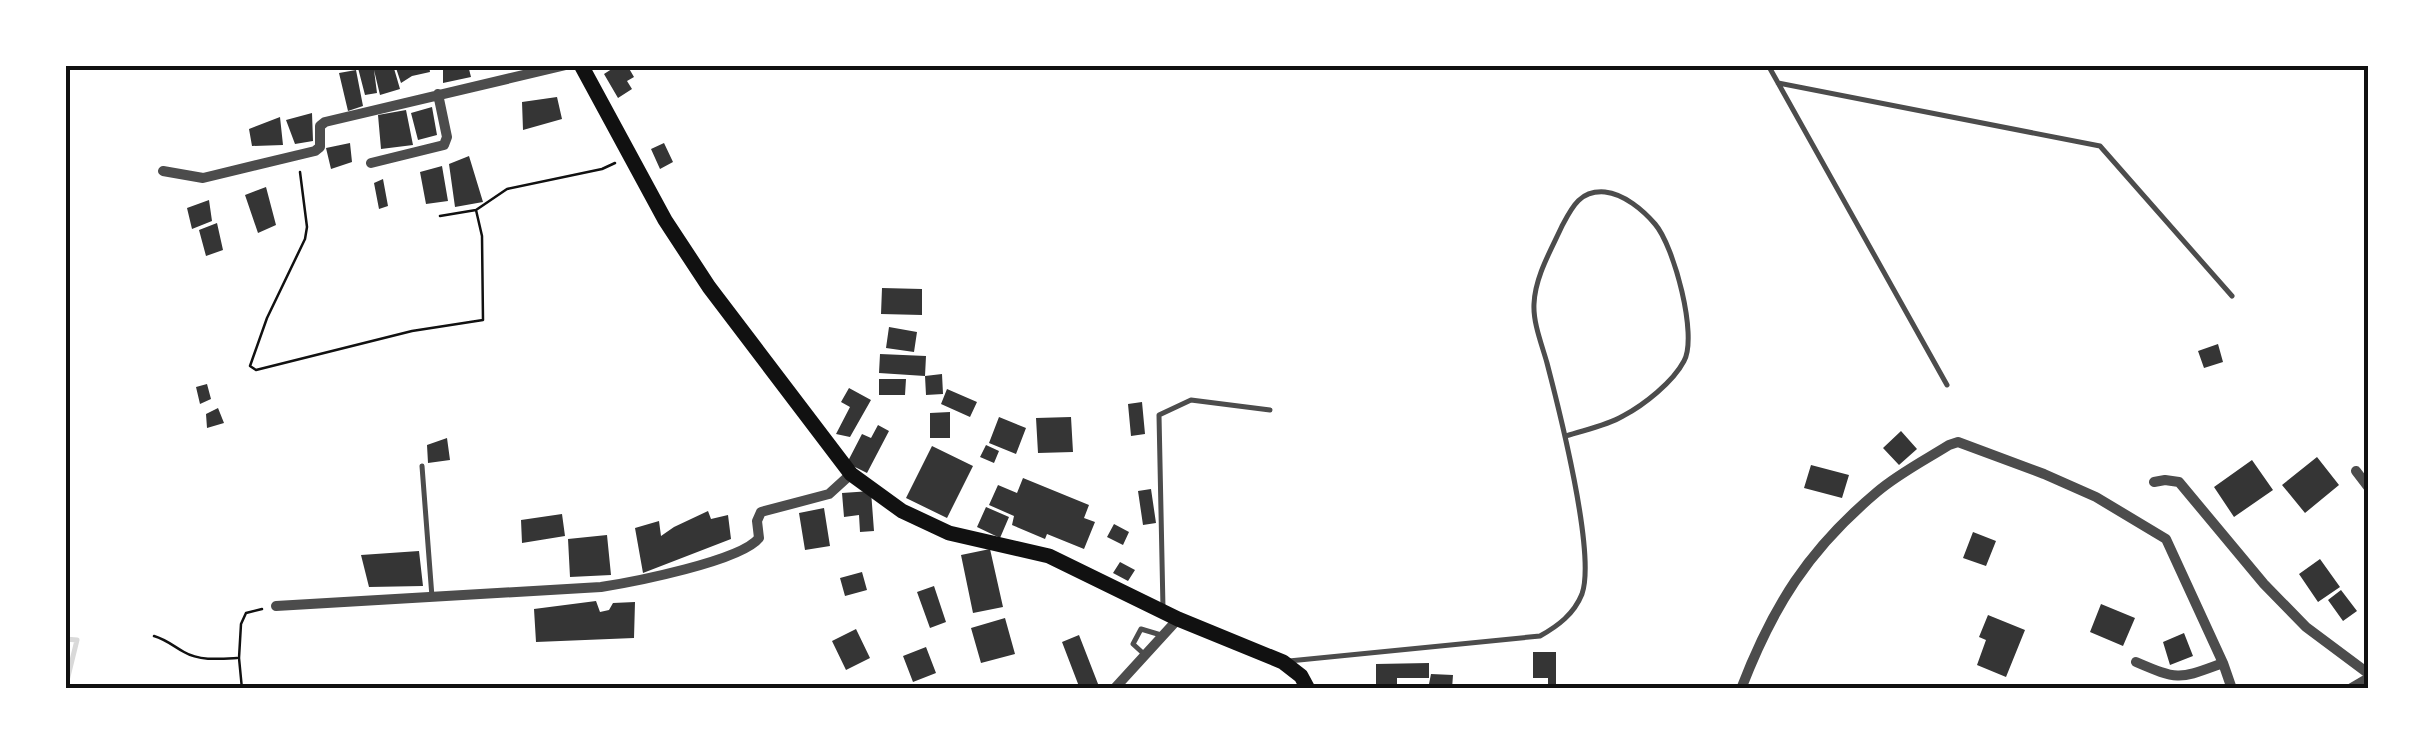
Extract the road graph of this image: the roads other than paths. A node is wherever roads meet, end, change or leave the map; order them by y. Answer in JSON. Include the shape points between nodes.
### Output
{"nodes":[{"id":1,"x":566,"y":65,"type":"edge"},
{"id":2,"x":581,"y":65,"type":"edge"},
{"id":3,"x":1768,"y":65,"type":"edge"},
{"id":4,"x":1778,"y":83,"type":"junction"},
{"id":5,"x":438,"y":94,"type":"junction"},
{"id":6,"x":371,"y":163,"type":"dead end"},
{"id":7,"x":163,"y":171,"type":"dead end"},
{"id":8,"x":2232,"y":296,"type":"dead end"},
{"id":9,"x":1946,"y":385,"type":"dead end"},
{"id":10,"x":1270,"y":410,"type":"dead end"},
{"id":11,"x":1566,"y":436,"type":"junction"},
{"id":12,"x":422,"y":466,"type":"dead end"},
{"id":13,"x":2356,"y":471,"type":"dead end"},
{"id":14,"x":851,"y":474,"type":"junction"},
{"id":15,"x":2154,"y":482,"type":"dead end"},
{"id":16,"x":2369,"y":488,"type":"edge"},
{"id":17,"x":432,"y":597,"type":"junction"},
{"id":18,"x":276,"y":606,"type":"road end"},
{"id":19,"x":1171,"y":615,"type":"junction"},
{"id":20,"x":1164,"y":636,"type":"junction"},
{"id":21,"x":1146,"y":656,"type":"junction"},
{"id":22,"x":1284,"y":662,"type":"junction"},
{"id":23,"x":2136,"y":662,"type":"dead end"},
{"id":24,"x":2223,"y":662,"type":"junction"},
{"id":25,"x":2369,"y":676,"type":"edge"},
{"id":26,"x":1114,"y":689,"type":"edge"},
{"id":27,"x":1308,"y":689,"type":"edge"},
{"id":28,"x":1741,"y":689,"type":"edge"},
{"id":29,"x":2232,"y":689,"type":"edge"},
{"id":30,"x":2352,"y":689,"type":"edge"}],
"edges":[{"from":1,"to":5,"type":"street"},
{"from":2,"to":14,"type":"main road","via":[[664,220]]},
{"from":3,"to":4,"type":"lane"},
{"from":4,"to":8,"type":"lane","via":[[2100,146]]},
{"from":4,"to":9,"type":"lane"},
{"from":5,"to":6,"type":"street","via":[[444,145]]},
{"from":5,"to":7,"type":"street","via":[[325,122],[318,150],[297,156],[203,178]]},
{"from":10,"to":19,"type":"lane","via":[[1191,400],[1159,415]]},
{"from":11,"to":11,"type":"lane","via":[[1623,417],[1678,372],[1689,352],[1682,295],[1657,226],[1607,192],[1589,192],[1575,202],[1536,285],[1533,309]]},
{"from":11,"to":22,"type":"lane","via":[[1587,568],[1582,594],[1558,626],[1540,636]]},
{"from":12,"to":17,"type":"lane"},
{"from":13,"to":16,"type":"street"},
{"from":14,"to":17,"type":"street","via":[[828,494],[761,512],[757,542],[732,555],[602,587]]},
{"from":14,"to":19,"type":"main road","via":[[902,511],[949,532],[1049,556]]},
{"from":15,"to":25,"type":"street","via":[[2180,482],[2264,584]]},
{"from":17,"to":18,"type":"street"},
{"from":19,"to":20,"type":"street"},
{"from":19,"to":22,"type":"main road"},
{"from":20,"to":21,"type":"street"},
{"from":20,"to":21,"type":"lane","via":[[1141,630],[1133,644]]},
{"from":21,"to":26,"type":"street"},
{"from":22,"to":27,"type":"main road"},
{"from":23,"to":24,"type":"street","via":[[2182,678]]},
{"from":24,"to":28,"type":"street","via":[[2166,539],[2096,498],[1958,442],[1879,490],[1817,548],[1762,633]]},
{"from":24,"to":29,"type":"street"},
{"from":25,"to":30,"type":"street"}]}
